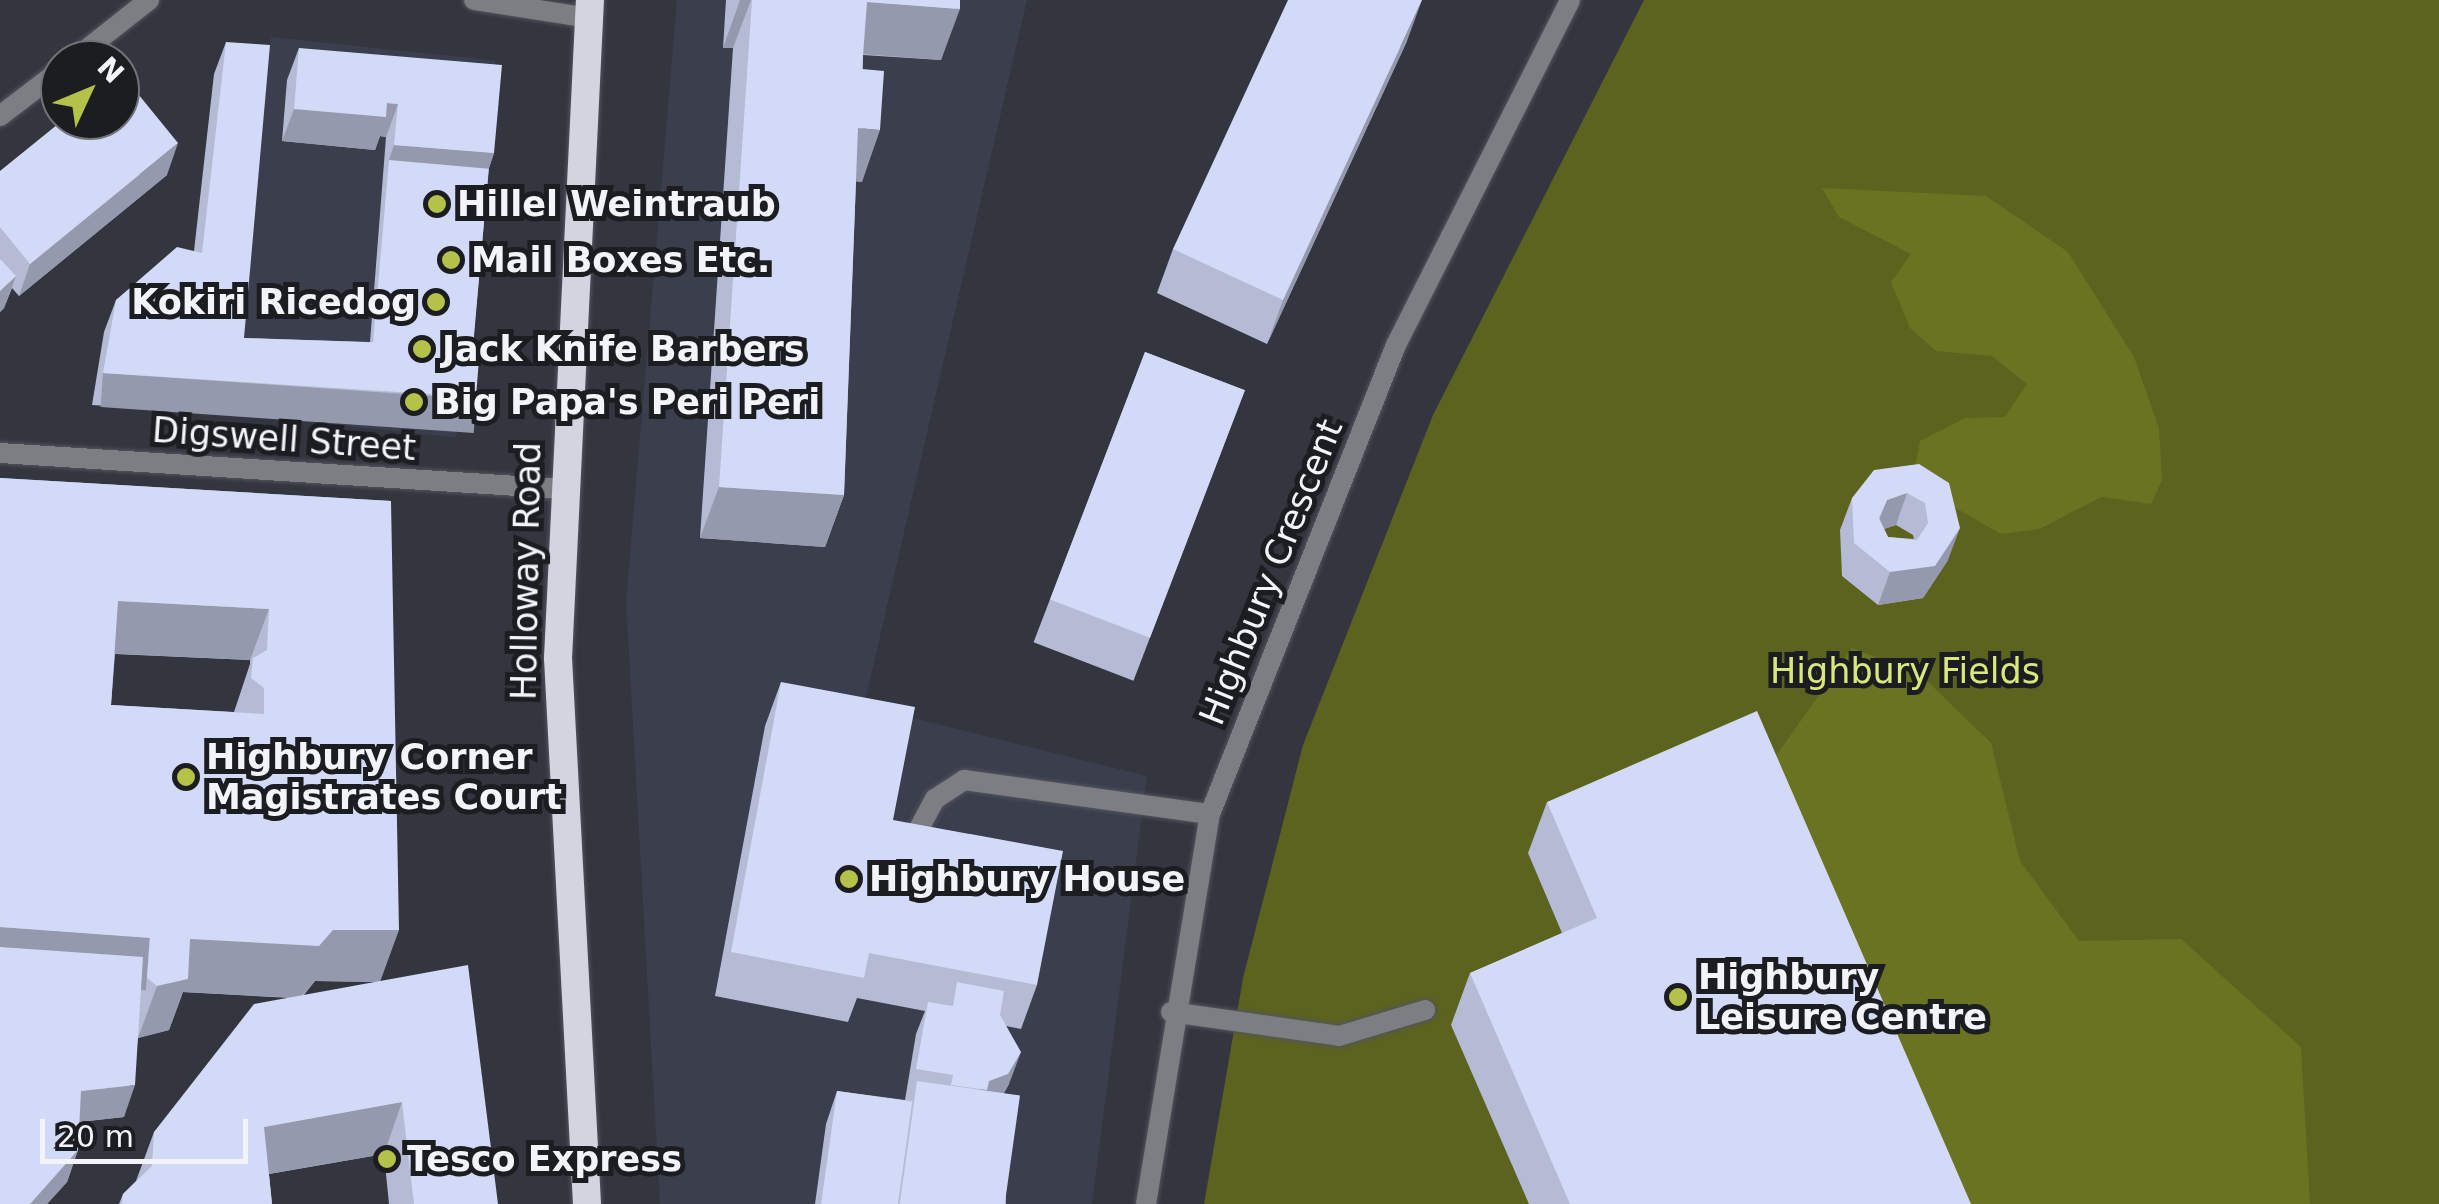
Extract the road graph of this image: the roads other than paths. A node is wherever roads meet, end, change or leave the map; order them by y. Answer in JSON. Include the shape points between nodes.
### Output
{"nodes":[{"id":1,"x":149,"y":0,"type":"edge"},
{"id":2,"x":474,"y":0,"type":"edge"},
{"id":3,"x":1570,"y":0,"type":"edge"},
{"id":4,"x":589,"y":9,"type":"edge"},
{"id":5,"x":98,"y":40,"type":"edge"},
{"id":6,"x":40,"y":85,"type":"edge"},
{"id":7,"x":0,"y":116,"type":"edge"},
{"id":8,"x":0,"y":453,"type":"edge"},
{"id":9,"x":564,"y":489,"type":"junction"},
{"id":10,"x":1210,"y":814,"type":"junction"},
{"id":11,"x":908,"y":851,"type":"edge"},
{"id":12,"x":1426,"y":1010,"type":"dead end"},
{"id":13,"x":1171,"y":1012,"type":"junction"},
{"id":14,"x":587,"y":1204,"type":"edge"},
{"id":15,"x":1146,"y":1204,"type":"edge"}],
"edges":[{"from":1,"to":5,"type":"street"},
{"from":2,"to":4,"type":"street"},
{"from":3,"to":10,"type":"street","name":"Highbury Crescent","via":[[1396,345]]},
{"from":4,"to":9,"type":"highway","name":"Holloway Road"},
{"from":6,"to":7,"type":"street"},
{"from":8,"to":9,"type":"street","name":"Digswell Street"},
{"from":9,"to":14,"type":"highway","name":"Holloway Road","via":[[558,658]]},
{"from":10,"to":11,"type":"street","via":[[964,780],[935,799]]},
{"from":10,"to":13,"type":"street","name":"Highbury Crescent"},
{"from":12,"to":13,"type":"street","via":[[1339,1036]]},
{"from":13,"to":15,"type":"street","name":"Highbury Crescent"}]}
